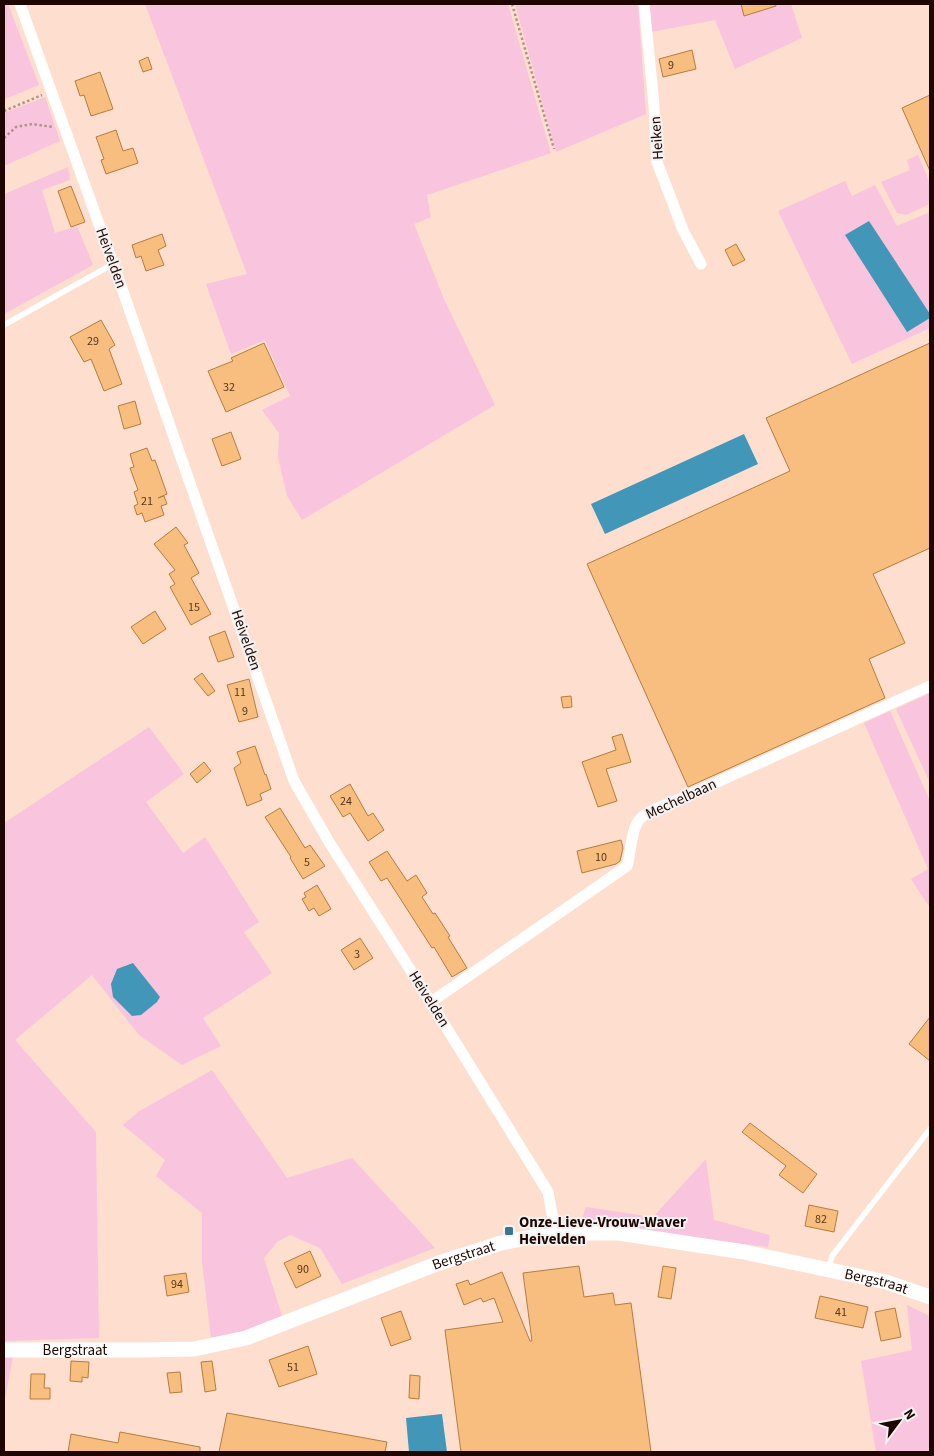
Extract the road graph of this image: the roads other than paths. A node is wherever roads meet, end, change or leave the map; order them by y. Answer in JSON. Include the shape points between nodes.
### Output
{"nodes":[{"id":1,"x":20,"y":4,"type":"edge"},
{"id":2,"x":644,"y":4,"type":"edge"},
{"id":3,"x":113,"y":264,"type":"junction"},
{"id":4,"x":701,"y":264,"type":"dead end"},
{"id":5,"x":4,"y":325,"type":"edge"},
{"id":6,"x":930,"y":686,"type":"edge"},
{"id":7,"x":431,"y":1002,"type":"junction"},
{"id":8,"x":930,"y":1129,"type":"edge"},
{"id":9,"x":556,"y":1235,"type":"junction"},
{"id":10,"x":828,"y":1270,"type":"junction"},
{"id":11,"x":930,"y":1297,"type":"edge"},
{"id":12,"x":4,"y":1350,"type":"edge"}],
"edges":[{"from":1,"to":3,"type":"street","name":"Heivelden"},
{"from":2,"to":4,"type":"street","name":"Heiken","via":[[657,162],[683,230]]},
{"from":3,"to":5,"type":"lane"},
{"from":3,"to":7,"type":"street","name":"Heivelden","via":[[294,781]]},
{"from":6,"to":7,"type":"street","name":"Mechelbaan","via":[[655,809],[639,820],[626,866]]},
{"from":7,"to":9,"type":"street","name":"Heivelden","via":[[548,1192]]},
{"from":8,"to":10,"type":"lane","via":[[832,1256]]},
{"from":9,"to":10,"type":"street","name":"Bergstraat","via":[[618,1233],[744,1252]]},
{"from":9,"to":12,"type":"street","name":"Bergstraat","via":[[501,1243],[439,1263],[246,1338],[194,1349]]},
{"from":10,"to":11,"type":"street","name":"Bergstraat","via":[[886,1282]]}]}
